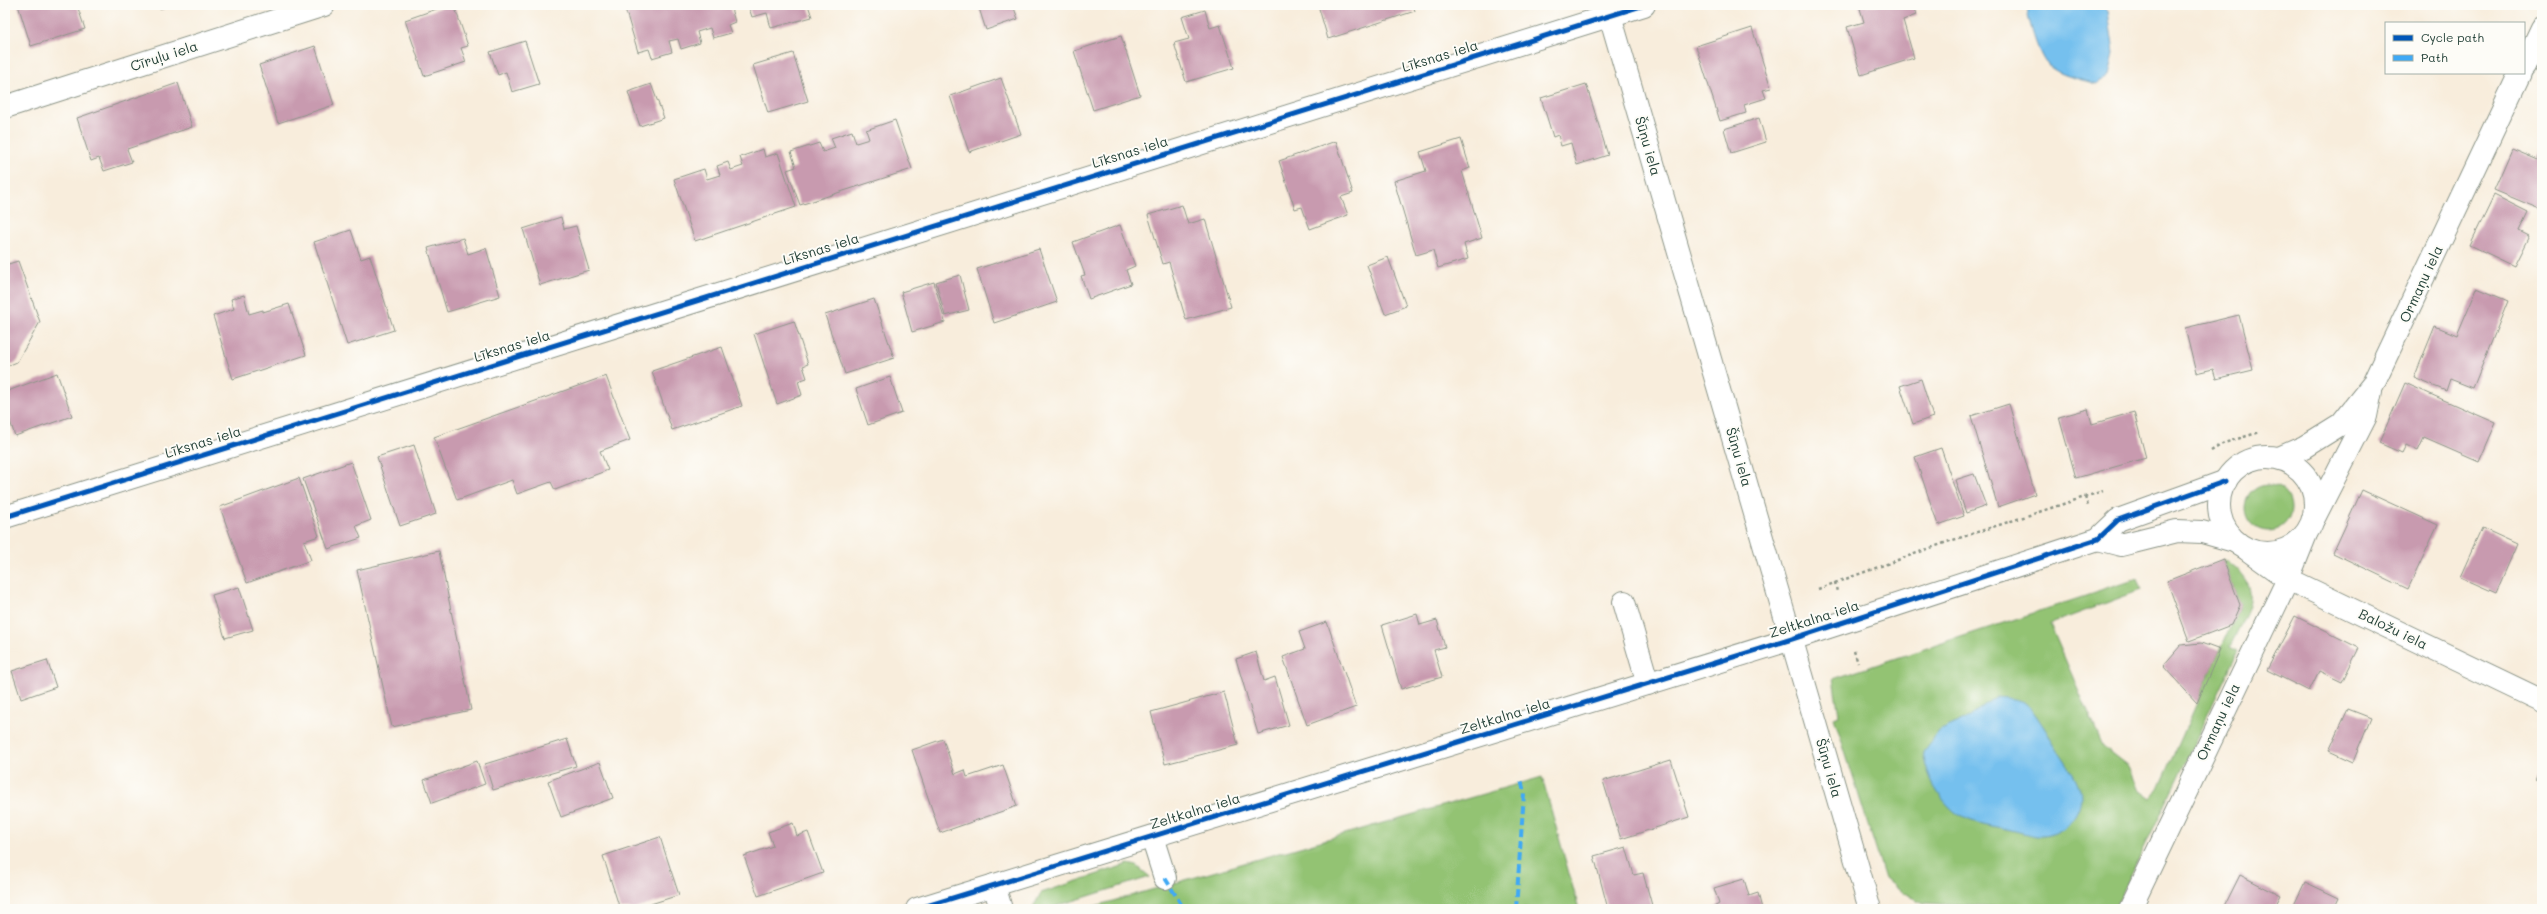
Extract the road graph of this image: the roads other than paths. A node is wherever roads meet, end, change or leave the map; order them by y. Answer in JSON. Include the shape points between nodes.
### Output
{"nodes":[{"id":1,"x":324,"y":5,"type":"edge"},
{"id":2,"x":1644,"y":5,"type":"edge"},
{"id":3,"x":1609,"y":10,"type":"edge"},
{"id":4,"x":2542,"y":28,"type":"edge"},
{"id":5,"x":2525,"y":64,"type":"edge"},
{"id":6,"x":2520,"y":74,"type":"edge"},
{"id":7,"x":5,"y":107,"type":"edge"},
{"id":8,"x":2373,"y":384,"type":"junction"},
{"id":9,"x":2279,"y":458,"type":"junction"},
{"id":10,"x":2226,"y":481,"type":"junction"},
{"id":11,"x":5,"y":516,"type":"edge"},
{"id":12,"x":2310,"y":527,"type":"junction"},
{"id":13,"x":2098,"y":539,"type":"junction"},
{"id":14,"x":2241,"y":545,"type":"junction"},
{"id":15,"x":2288,"y":579,"type":"junction"},
{"id":16,"x":1624,"y":602,"type":"dead end"},
{"id":17,"x":1792,"y":639,"type":"junction"},
{"id":18,"x":1648,"y":684,"type":"junction"},
{"id":19,"x":2542,"y":701,"type":"edge"},
{"id":20,"x":1152,"y":837,"type":"junction"},
{"id":21,"x":1165,"y":878,"type":"dead end"},
{"id":22,"x":994,"y":885,"type":"junction"},
{"id":23,"x":917,"y":909,"type":"edge"},
{"id":24,"x":1001,"y":909,"type":"edge"},
{"id":25,"x":1870,"y":909,"type":"edge"},
{"id":26,"x":2130,"y":909,"type":"edge"}],
"edges":[{"from":1,"to":7,"type":"street","name":"Cīruļu iela"},
{"from":2,"to":3,"type":"street","name":"Līksnas iela"},
{"from":3,"to":11,"type":"street","name":"Līksnas iela"},
{"from":3,"to":17,"type":"street","name":"Šūņu iela"},
{"from":4,"to":5,"type":"street"},
{"from":6,"to":8,"type":"street","name":"Ormaņu iela"},
{"from":8,"to":9,"type":"street","name":"Ormaņu iela","via":[[2341,424],[2304,447]]},
{"from":8,"to":12,"type":"street","via":[[2366,416]]},
{"from":9,"to":10,"type":"street","via":[[2264,457],[2249,461],[2235,469]]},
{"from":9,"to":12,"type":"street","via":[[2294,465],[2305,475],[2313,489],[2316,504]]},
{"from":10,"to":13,"type":"street","via":[[2118,520]]},
{"from":10,"to":14,"type":"street","via":[[2220,496],[2220,512],[2225,528]]},
{"from":12,"to":14,"type":"street","via":[[2294,545],[2280,552],[2264,554]]},
{"from":12,"to":15,"type":"street","name":"Ormaņu iela"},
{"from":13,"to":14,"type":"street","via":[[2121,545],[2177,531],[2202,532]]},
{"from":13,"to":17,"type":"street","name":"Zeltkalna iela"},
{"from":14,"to":15,"type":"street","name":"Baložu iela"},
{"from":15,"to":19,"type":"street","name":"Baložu iela"},
{"from":15,"to":26,"type":"street","name":"Ormaņu iela"},
{"from":16,"to":18,"type":"street"},
{"from":17,"to":18,"type":"street","name":"Zeltkalna iela"},
{"from":17,"to":25,"type":"street","name":"Šūņu iela"},
{"from":18,"to":20,"type":"street","name":"Zeltkalna iela"},
{"from":20,"to":21,"type":"street"},
{"from":20,"to":22,"type":"street","name":"Zeltkalna iela"},
{"from":22,"to":23,"type":"street","name":"Zeltkalna iela"},
{"from":22,"to":24,"type":"street"}]}
